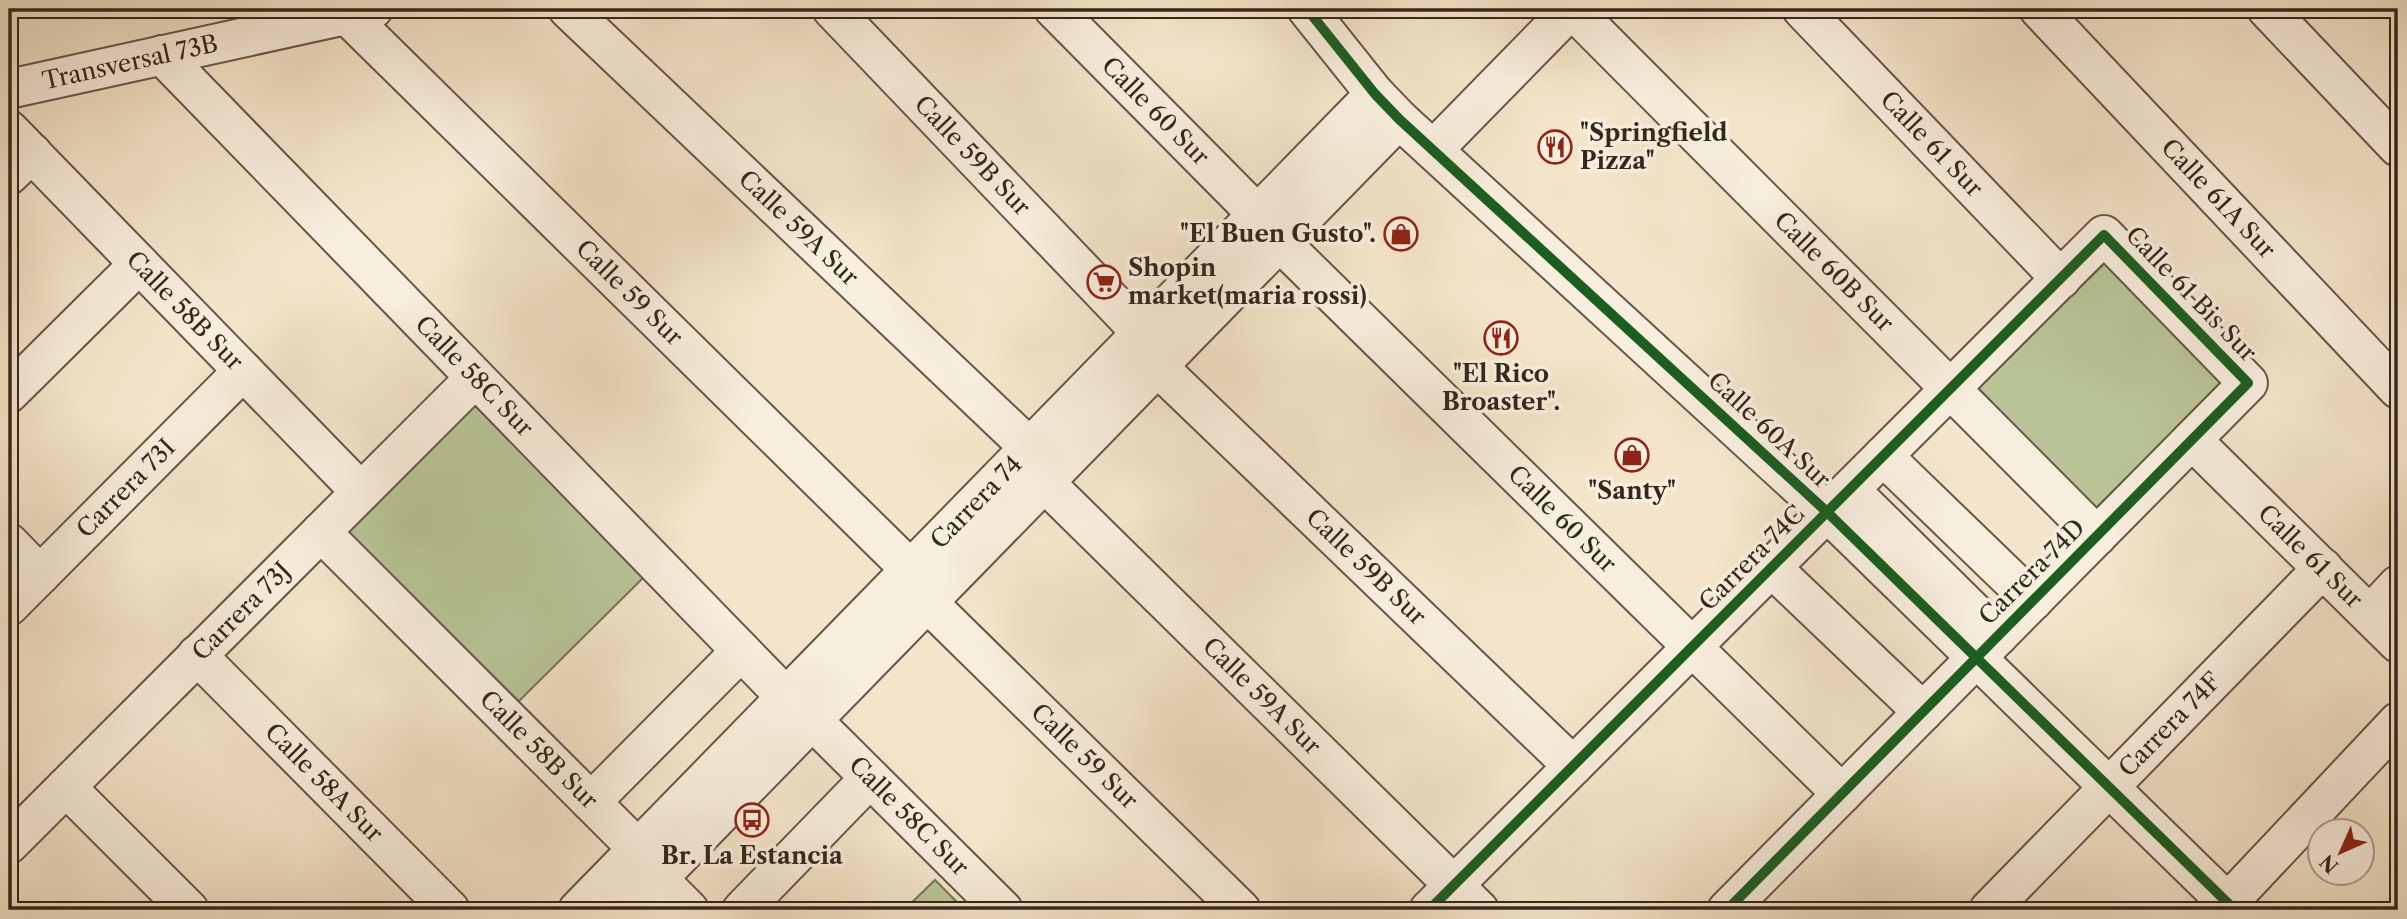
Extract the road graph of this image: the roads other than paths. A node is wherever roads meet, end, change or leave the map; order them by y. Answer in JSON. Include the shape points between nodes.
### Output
{"nodes":[{"id":1,"x":568,"y":9,"type":"edge"},
{"id":2,"x":832,"y":9,"type":"edge"},
{"id":3,"x":1054,"y":9,"type":"edge"},
{"id":4,"x":1307,"y":9,"type":"edge"},
{"id":5,"x":1572,"y":9,"type":"edge"},
{"id":6,"x":1802,"y":9,"type":"edge"},
{"id":7,"x":2039,"y":9,"type":"edge"},
{"id":8,"x":2267,"y":9,"type":"edge"},
{"id":9,"x":361,"y":12,"type":"edge"},
{"id":10,"x":162,"y":55,"type":"junction"},
{"id":11,"x":9,"y":89,"type":"edge"},
{"id":12,"x":1387,"y":107,"type":"junction"},
{"id":13,"x":2398,"y":147,"type":"edge"},
{"id":14,"x":1433,"y":150,"type":"junction"},
{"id":15,"x":16,"y":153,"type":"edge"},
{"id":16,"x":1257,"y":214,"type":"junction"},
{"id":17,"x":2104,"y":235,"type":"joint"},
{"id":18,"x":1281,"y":243,"type":"junction"},
{"id":19,"x":139,"y":264,"type":"junction"},
{"id":20,"x":2061,"y":279,"type":"junction"},
{"id":21,"x":1142,"y":333,"type":"junction"},
{"id":22,"x":1159,"y":368,"type":"junction"},
{"id":23,"x":243,"y":371,"type":"junction"},
{"id":24,"x":475,"y":378,"type":"junction"},
{"id":25,"x":2248,"y":383,"type":"joint"},
{"id":26,"x":1950,"y":389,"type":"junction"},
{"id":27,"x":2398,"y":389,"type":"edge"},
{"id":28,"x":9,"y":393,"type":"edge"},
{"id":29,"x":2192,"y":440,"type":"junction"},
{"id":30,"x":1030,"y":448,"type":"junction"},
{"id":31,"x":1883,"y":456,"type":"junction"},
{"id":32,"x":1045,"y":484,"type":"junction"},
{"id":33,"x":361,"y":492,"type":"junction"},
{"id":34,"x":1838,"y":501,"type":"junction"},
{"id":35,"x":321,"y":532,"type":"junction"},
{"id":36,"x":2097,"y":536,"type":"junction"},
{"id":37,"x":9,"y":543,"type":"edge"},
{"id":38,"x":1772,"y":568,"type":"junction"},
{"id":39,"x":2323,"y":568,"type":"junction"},
{"id":40,"x":911,"y":570,"type":"junction"},
{"id":41,"x":40,"y":575,"type":"junction"},
{"id":42,"x":2398,"y":585,"type":"edge"},
{"id":43,"x":2033,"y":601,"type":"junction"},
{"id":44,"x":928,"y":603,"type":"junction"},
{"id":45,"x":9,"y":606,"type":"edge"},
{"id":46,"x":2370,"y":615,"type":"junction"},
{"id":47,"x":2398,"y":643,"type":"edge"},
{"id":48,"x":1692,"y":647,"type":"junction"},
{"id":49,"x":1987,"y":647,"type":"junction"},
{"id":50,"x":741,"y":651,"type":"junction"},
{"id":51,"x":197,"y":655,"type":"junction"},
{"id":52,"x":800,"y":709,"type":"junction"},
{"id":53,"x":1923,"y":712,"type":"junction"},
{"id":54,"x":2398,"y":722,"type":"edge"},
{"id":55,"x":1573,"y":766,"type":"junction"},
{"id":56,"x":870,"y":778,"type":"junction"},
{"id":57,"x":66,"y":787,"type":"junction"},
{"id":58,"x":2109,"y":787,"type":"junction"},
{"id":59,"x":1842,"y":794,"type":"junction"},
{"id":60,"x":591,"y":802,"type":"junction"},
{"id":61,"x":9,"y":844,"type":"edge"},
{"id":62,"x":648,"y":864,"type":"junction"},
{"id":63,"x":1454,"y":902,"type":"edge"},
{"id":64,"x":2228,"y":908,"type":"edge"},
{"id":65,"x":189,"y":910,"type":"edge"},
{"id":66,"x":450,"y":910,"type":"edge"},
{"id":67,"x":578,"y":910,"type":"edge"},
{"id":68,"x":627,"y":910,"type":"edge"},
{"id":69,"x":689,"y":910,"type":"edge"},
{"id":70,"x":742,"y":910,"type":"edge"},
{"id":71,"x":1003,"y":910,"type":"edge"},
{"id":72,"x":1241,"y":910,"type":"edge"},
{"id":73,"x":1727,"y":910,"type":"edge"},
{"id":74,"x":1989,"y":910,"type":"edge"}],
"edges":[{"from":1,"to":30,"type":"street","name":"Calle 59A Sur"},
{"from":2,"to":21,"type":"street","name":"Calle 59B Sur"},
{"from":3,"to":16,"type":"street","name":"Calle 60 Sur"},
{"from":4,"to":12,"type":"street","name":"Calle 60A Sur"},
{"from":5,"to":14,"type":"street"},
{"from":5,"to":26,"type":"street","name":"Calle 60B Sur"},
{"from":6,"to":20,"type":"street","name":"Calle 61 Sur"},
{"from":7,"to":27,"type":"street","name":"Calle 61A Sur"},
{"from":8,"to":13,"type":"street"},
{"from":9,"to":10,"type":"street","name":"Transversal 73B"},
{"from":9,"to":40,"type":"street","name":"Calle 59 Sur"},
{"from":10,"to":11,"type":"street","name":"Transversal 73B"},
{"from":10,"to":24,"type":"street","name":"Calle 58C Sur"},
{"from":12,"to":14,"type":"street","name":"Calle 60A Sur"},
{"from":12,"to":16,"type":"street","name":"Carrera 74"},
{"from":12,"to":18,"type":"street","name":"Carrera 74"},
{"from":14,"to":34,"type":"street","name":"Calle 60A Sur"},
{"from":15,"to":19,"type":"street","name":"Calle 58B Sur"},
{"from":16,"to":21,"type":"street","name":"Carrera 74"},
{"from":17,"to":20,"type":"street","name":"Carrera 74C"},
{"from":17,"to":25,"type":"street","name":"Calle 61 Bis Sur"},
{"from":18,"to":22,"type":"street","name":"Carrera 74"},
{"from":18,"to":48,"type":"street","name":"Calle 60 Sur"},
{"from":19,"to":23,"type":"street","name":"Calle 58B Sur"},
{"from":19,"to":28,"type":"street"},
{"from":20,"to":26,"type":"street","name":"Carrera 74C"},
{"from":21,"to":30,"type":"street","name":"Carrera 74"},
{"from":22,"to":32,"type":"street","name":"Carrera 74"},
{"from":22,"to":55,"type":"street","name":"Calle 59B Sur"},
{"from":23,"to":33,"type":"street","name":"Calle 58B Sur"},
{"from":23,"to":41,"type":"street","name":"Carrera 73I"},
{"from":24,"to":33,"type":"street","name":"Carrera 73J"},
{"from":24,"to":50,"type":"street","name":"Calle 58C Sur"},
{"from":25,"to":29,"type":"street","name":"Carrera 74D"},
{"from":26,"to":31,"type":"street","name":"Carrera 74C"},
{"from":26,"to":36,"type":"street","name":"Calle 60B Sur"},
{"from":29,"to":36,"type":"street","name":"Carrera 74D"},
{"from":29,"to":39,"type":"street","name":"Calle 61 Sur"},
{"from":30,"to":40,"type":"street","name":"Carrera 74"},
{"from":31,"to":34,"type":"street","name":"Carrera 74C"},
{"from":31,"to":43,"type":"street"},
{"from":32,"to":44,"type":"street","name":"Carrera 74"},
{"from":32,"to":63,"type":"street","name":"Calle 59A Sur"},
{"from":33,"to":35,"type":"street","name":"Carrera 73J"},
{"from":34,"to":38,"type":"street","name":"Carrera 74C"},
{"from":34,"to":49,"type":"street","name":"Calle 60A Sur"},
{"from":35,"to":51,"type":"street","name":"Carrera 73J"},
{"from":35,"to":60,"type":"street","name":"Calle 58B Sur"},
{"from":36,"to":43,"type":"street","name":"Carrera 74D"},
{"from":37,"to":41,"type":"street"},
{"from":38,"to":48,"type":"street","name":"Carrera 74C"},
{"from":38,"to":53,"type":"street"},
{"from":39,"to":46,"type":"street","name":"Calle 61 Sur"},
{"from":39,"to":58,"type":"street","name":"Carrera 74F"},
{"from":40,"to":52,"type":"street","name":"Carrera 74"},
{"from":41,"to":45,"type":"street","name":"Carrera 73I"},
{"from":42,"to":46,"type":"street"},
{"from":43,"to":49,"type":"street","name":"Carrera 74D"},
{"from":44,"to":52,"type":"street","name":"Carrera 74"},
{"from":44,"to":72,"type":"street","name":"Calle 59 Sur"},
{"from":46,"to":47,"type":"street","name":"Calle 61 Sur"},
{"from":48,"to":55,"type":"street","name":"Carrera 74C"},
{"from":48,"to":59,"type":"street","name":"Calle 60 Sur"},
{"from":49,"to":53,"type":"street","name":"Carrera 74D"},
{"from":49,"to":58,"type":"street"},
{"from":50,"to":52,"type":"street","name":"Calle 58C Sur"},
{"from":50,"to":60,"type":"street"},
{"from":51,"to":57,"type":"street","name":"Carrera 73J"},
{"from":51,"to":66,"type":"street","name":"Calle 58A Sur"},
{"from":52,"to":56,"type":"street","name":"Calle 58C Sur"},
{"from":52,"to":62,"type":"street","name":"Carrera 74"},
{"from":53,"to":59,"type":"street","name":"Carrera 74D"},
{"from":54,"to":64,"type":"street"},
{"from":55,"to":63,"type":"street","name":"Carrera 74C"},
{"from":56,"to":70,"type":"street"},
{"from":56,"to":71,"type":"street","name":"Calle 58C Sur"},
{"from":57,"to":61,"type":"street","name":"Carrera 73J"},
{"from":57,"to":65,"type":"street"},
{"from":58,"to":64,"type":"street"},
{"from":58,"to":74,"type":"street","name":"Carrera 74F"},
{"from":59,"to":73,"type":"street","name":"Carrera 74D"},
{"from":60,"to":62,"type":"street","name":"Calle 58B Sur"},
{"from":62,"to":67,"type":"street","name":"Carrera 74"},
{"from":62,"to":68,"type":"street","name":"Carrera 74"},
{"from":62,"to":69,"type":"street","name":"Calle 58B Sur"}]}
